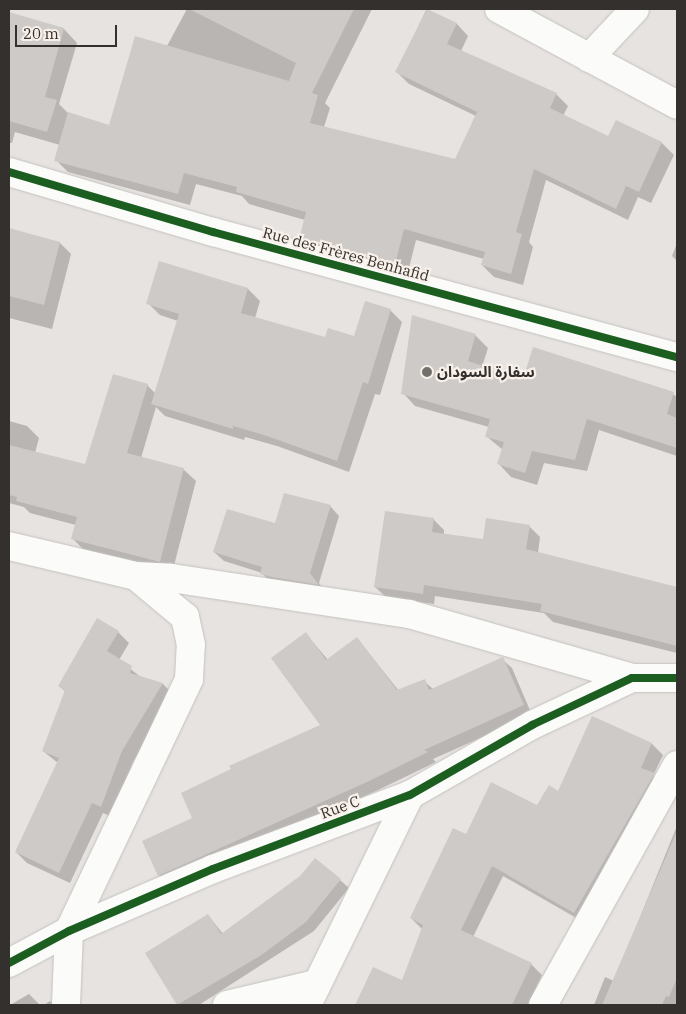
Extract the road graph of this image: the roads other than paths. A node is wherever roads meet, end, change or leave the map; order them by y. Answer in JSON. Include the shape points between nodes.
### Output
{"nodes":[{"id":1,"x":499,"y":9,"type":"edge"},
{"id":2,"x":635,"y":9,"type":"edge"},
{"id":3,"x":590,"y":58,"type":"junction"},
{"id":4,"x":677,"y":105,"type":"edge"},
{"id":5,"x":9,"y":172,"type":"edge"},
{"id":6,"x":677,"y":358,"type":"edge"},
{"id":7,"x":9,"y":546,"type":"edge"},
{"id":8,"x":136,"y":576,"type":"junction"},
{"id":9,"x":632,"y":678,"type":"junction"},
{"id":10,"x":677,"y":678,"type":"edge"},
{"id":11,"x":677,"y":765,"type":"edge"},
{"id":12,"x":410,"y":795,"type":"junction"},
{"id":13,"x":70,"y":931,"type":"junction"},
{"id":14,"x":9,"y":963,"type":"edge"},
{"id":15,"x":311,"y":995,"type":"edge"},
{"id":16,"x":66,"y":1005,"type":"edge"},
{"id":17,"x":227,"y":1005,"type":"edge"},
{"id":18,"x":543,"y":1005,"type":"edge"}],
"edges":[{"from":1,"to":3,"type":"street"},
{"from":2,"to":3,"type":"street"},
{"from":3,"to":4,"type":"street"},
{"from":5,"to":6,"type":"street","name":"Rue des Frères Benhafid","via":[[213,232]]},
{"from":7,"to":8,"type":"street"},
{"from":8,"to":9,"type":"street","via":[[171,578],[409,614]]},
{"from":8,"to":13,"type":"street","via":[[185,618],[191,644],[189,679]]},
{"from":9,"to":10,"type":"street","name":"Rue C"},
{"from":9,"to":12,"type":"street","name":"Rue C","via":[[532,724]]},
{"from":11,"to":18,"type":"street"},
{"from":12,"to":13,"type":"street","name":"Rue C","via":[[213,869]]},
{"from":12,"to":15,"type":"street"},
{"from":13,"to":14,"type":"street","name":"Rue C"},
{"from":13,"to":16,"type":"street"},
{"from":15,"to":17,"type":"street"}]}
